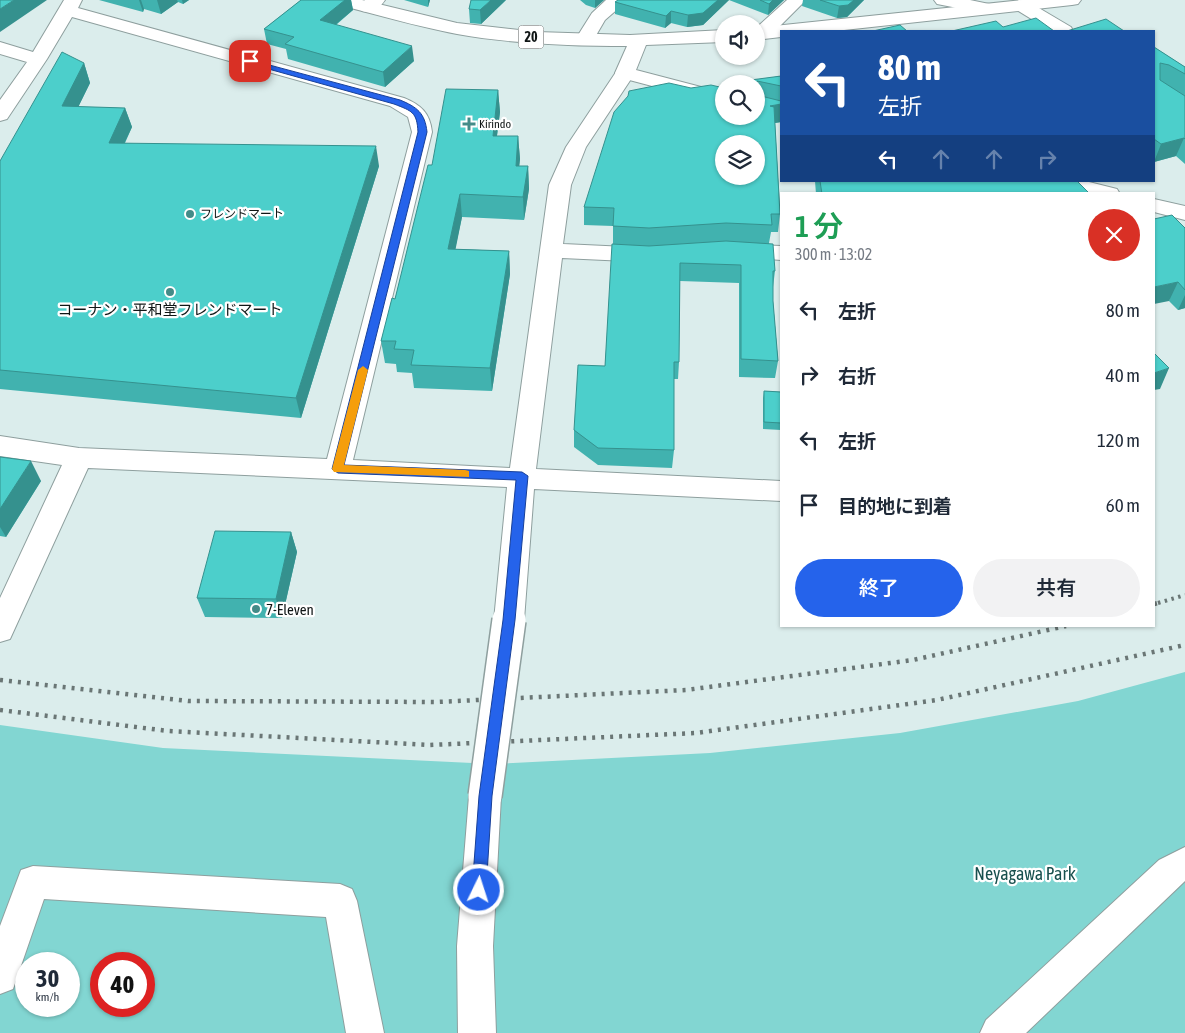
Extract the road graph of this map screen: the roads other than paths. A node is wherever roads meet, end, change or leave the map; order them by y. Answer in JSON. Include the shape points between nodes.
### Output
{"nodes":[{"id":1,"x":341,"y":0,"type":"edge"},
{"id":2,"x":620,"y":0,"type":"edge"},
{"id":3,"x":797,"y":0,"type":"edge"},
{"id":4,"x":943,"y":0,"type":"edge"},
{"id":5,"x":1072,"y":0,"type":"edge"},
{"id":6,"x":372,"y":3,"type":"edge"},
{"id":7,"x":70,"y":5,"type":"edge"},
{"id":8,"x":1021,"y":5,"type":"junction"},
{"id":9,"x":988,"y":9,"type":"junction"},
{"id":10,"x":765,"y":29,"type":"edge"},
{"id":11,"x":795,"y":30,"type":"edge"},
{"id":12,"x":1062,"y":30,"type":"edge"},
{"id":13,"x":780,"y":32,"type":"edge"},
{"id":14,"x":765,"y":33,"type":"edge"},
{"id":15,"x":715,"y":37,"type":"edge"},
{"id":16,"x":584,"y":40,"type":"junction"},
{"id":17,"x":638,"y":42,"type":"junction"},
{"id":18,"x":0,"y":48,"type":"edge"},
{"id":19,"x":38,"y":59,"type":"junction"},
{"id":20,"x":625,"y":74,"type":"junction"},
{"id":21,"x":715,"y":96,"type":"edge"},
{"id":22,"x":0,"y":115,"type":"edge"},
{"id":23,"x":1063,"y":182,"type":"edge"},
{"id":24,"x":1101,"y":192,"type":"edge"},
{"id":25,"x":1155,"y":205,"type":"edge"},
{"id":26,"x":1185,"y":213,"type":"edge"},
{"id":27,"x":714,"y":250,"type":"edge"},
{"id":28,"x":553,"y":251,"type":"junction"},
{"id":29,"x":667,"y":254,"type":"edge"},
{"id":30,"x":780,"y":254,"type":"edge"},
{"id":31,"x":0,"y":446,"type":"edge"},
{"id":32,"x":79,"y":458,"type":"junction"},
{"id":33,"x":338,"y":469,"type":"junction"},
{"id":34,"x":522,"y":476,"type":"junction"},
{"id":35,"x":780,"y":491,"type":"edge"},
{"id":36,"x":0,"y":630,"type":"edge"},
{"id":37,"x":1185,"y":863,"type":"edge"},
{"id":38,"x":0,"y":976,"type":"edge"},
{"id":39,"x":365,"y":1033,"type":"edge"},
{"id":40,"x":477,"y":1033,"type":"edge"},
{"id":41,"x":1000,"y":1033,"type":"edge"}],
"edges":[{"from":1,"to":6,"type":"street","number":"20"},
{"from":2,"to":16,"type":"street","via":[[593,20]]},
{"from":3,"to":10,"type":"street"},
{"from":4,"to":9,"type":"street"},
{"from":5,"to":8,"type":"street"},
{"from":6,"to":16,"type":"street","number":"20","via":[[472,31]]},
{"from":7,"to":19,"type":"street"},
{"from":7,"to":33,"type":"street","via":[[397,102],[414,109],[422,120],[422,132]]},
{"from":8,"to":9,"type":"street"},
{"from":8,"to":12,"type":"street"},
{"from":9,"to":11,"type":"street"},
{"from":13,"to":14,"type":"street"},
{"from":15,"to":17,"type":"street","number":"20"},
{"from":16,"to":17,"type":"street","number":"20"},
{"from":17,"to":20,"type":"street"},
{"from":18,"to":19,"type":"street"},
{"from":19,"to":22,"type":"street"},
{"from":20,"to":21,"type":"street"},
{"from":20,"to":28,"type":"street","via":[[576,147],[560,185]]},
{"from":23,"to":24,"type":"street"},
{"from":25,"to":26,"type":"street"},
{"from":27,"to":30,"type":"street"},
{"from":28,"to":29,"type":"street"},
{"from":28,"to":34,"type":"street"},
{"from":31,"to":32,"type":"street"},
{"from":32,"to":33,"type":"street"},
{"from":32,"to":36,"type":"street"},
{"from":33,"to":34,"type":"street"},
{"from":34,"to":35,"type":"street"},
{"from":34,"to":40,"type":"street","bridge":true,"via":[[509,620],[485,796],[475,946]]},
{"from":37,"to":41,"type":"street","via":[[1171,871]]},
{"from":38,"to":39,"type":"street","via":[[33,882],[340,901]]}]}
